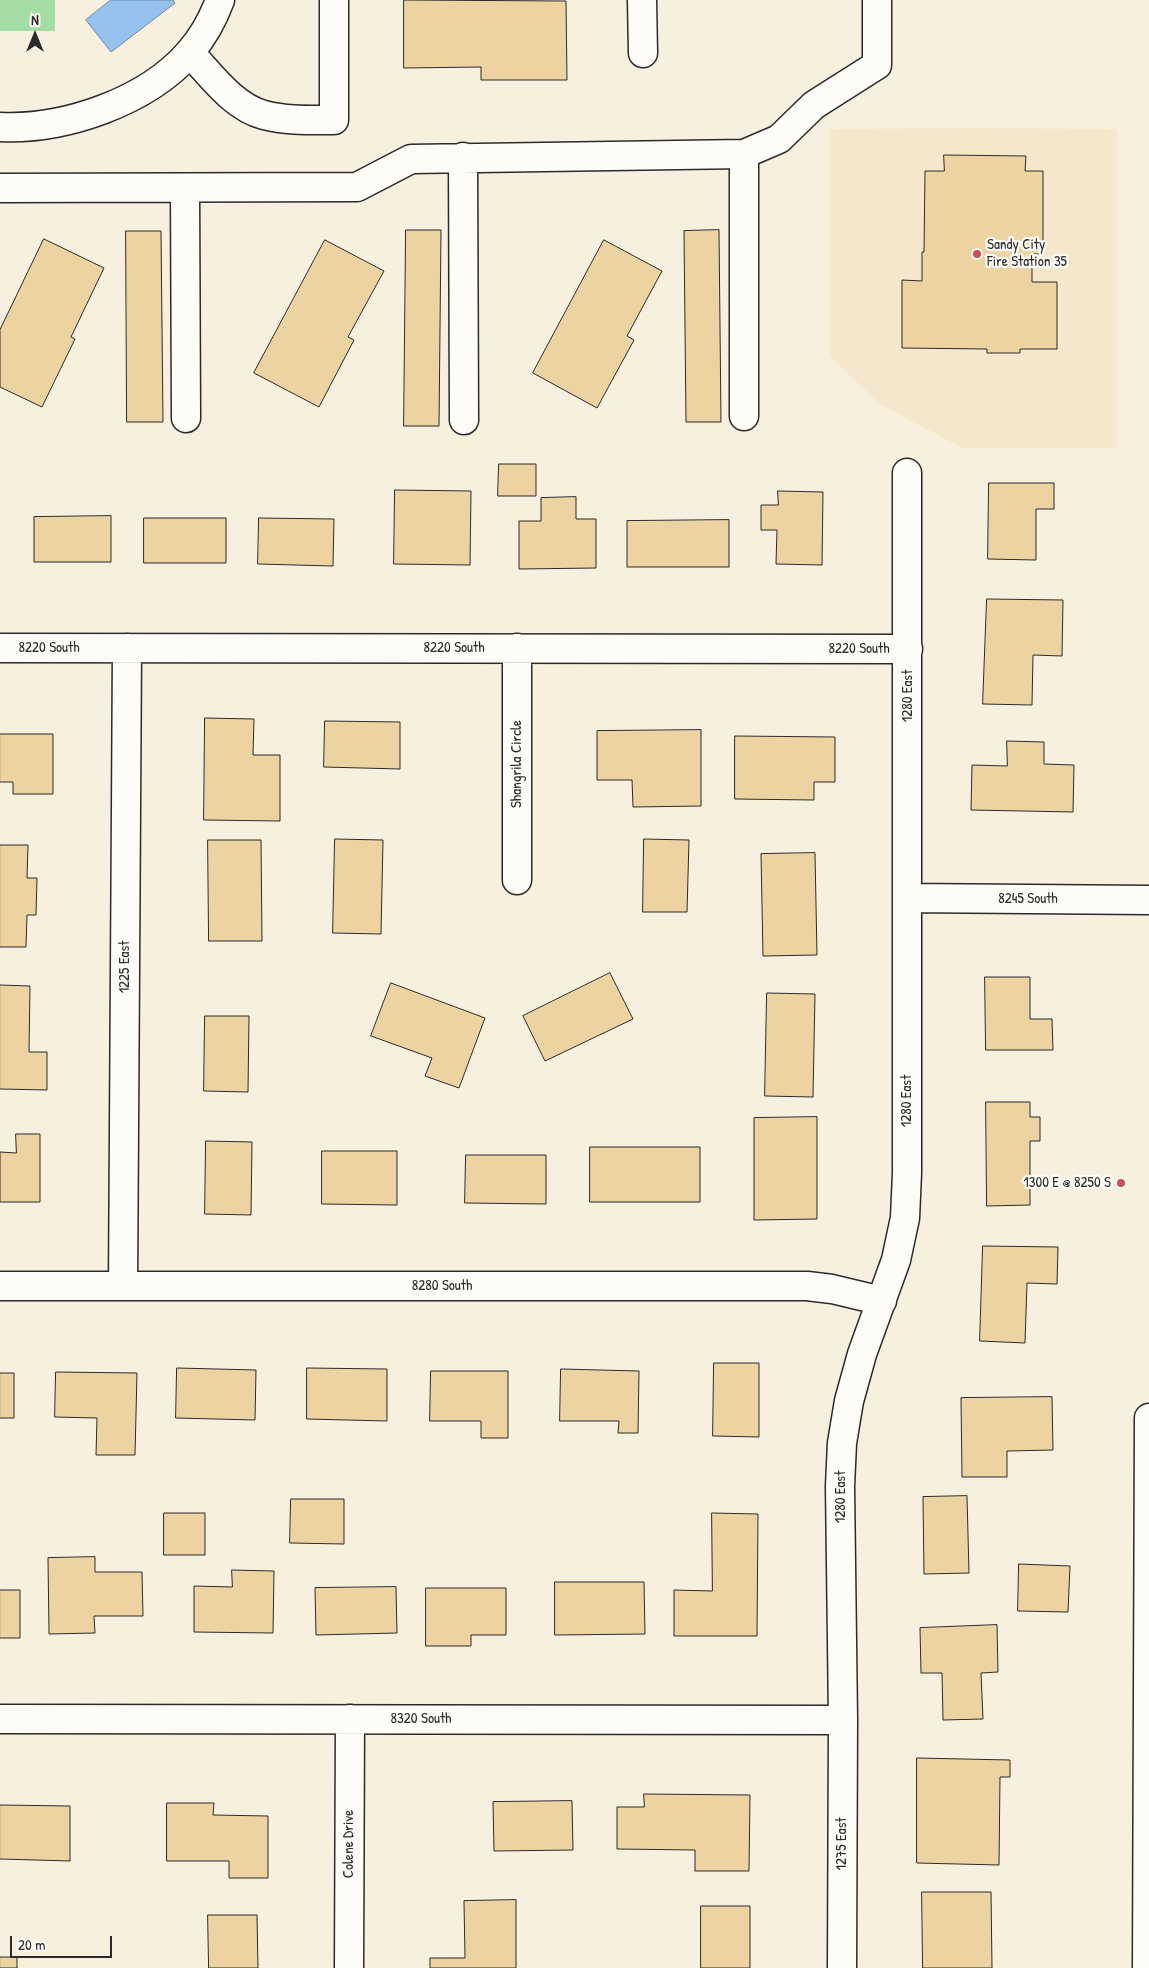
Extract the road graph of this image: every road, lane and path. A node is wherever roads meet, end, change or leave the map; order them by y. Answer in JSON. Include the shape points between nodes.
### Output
{"nodes":[{"id":1,"x":220,"y":0,"type":"edge"},
{"id":2,"x":334,"y":0,"type":"edge"},
{"id":3,"x":642,"y":0,"type":"edge"},
{"id":4,"x":877,"y":0,"type":"edge"},
{"id":5,"x":190,"y":53,"type":"junction"},
{"id":6,"x":643,"y":53,"type":"dead end"},
{"id":7,"x":0,"y":127,"type":"edge"},
{"id":8,"x":744,"y":154,"type":"junction"},
{"id":9,"x":463,"y":157,"type":"junction"},
{"id":10,"x":0,"y":188,"type":"edge"},
{"id":11,"x":185,"y":188,"type":"junction"},
{"id":12,"x":744,"y":416,"type":"dead end"},
{"id":13,"x":186,"y":418,"type":"dead end"},
{"id":14,"x":464,"y":420,"type":"dead end"},
{"id":15,"x":907,"y":473,"type":"dead end"},
{"id":16,"x":0,"y":648,"type":"edge"},
{"id":17,"x":126,"y":648,"type":"junction"},
{"id":18,"x":517,"y":648,"type":"junction"},
{"id":19,"x":908,"y":649,"type":"junction"},
{"id":20,"x":516,"y":880,"type":"dead end"},
{"id":21,"x":907,"y":898,"type":"junction"},
{"id":22,"x":1149,"y":900,"type":"edge"},
{"id":23,"x":0,"y":1286,"type":"edge"},
{"id":24,"x":123,"y":1286,"type":"junction"},
{"id":25,"x":882,"y":1302,"type":"junction"},
{"id":26,"x":1149,"y":1418,"type":"edge"},
{"id":27,"x":0,"y":1719,"type":"edge"},
{"id":28,"x":350,"y":1719,"type":"junction"},
{"id":29,"x":843,"y":1720,"type":"junction"},
{"id":30,"x":349,"y":1968,"type":"edge"},
{"id":31,"x":842,"y":1968,"type":"edge"},
{"id":32,"x":1147,"y":1968,"type":"edge"}],
"edges":[{"from":1,"to":5,"type":"street","via":[[212,21]]},
{"from":2,"to":5,"type":"street","via":[[334,120],[290,120],[262,114],[237,101]]},
{"from":3,"to":6,"type":"street"},
{"from":4,"to":8,"type":"street","via":[[877,65],[814,105],[779,139]]},
{"from":5,"to":7,"type":"street","via":[[163,77],[101,110],[68,121]]},
{"from":8,"to":9,"type":"street"},
{"from":8,"to":12,"type":"street"},
{"from":9,"to":11,"type":"street","via":[[411,159],[357,187]]},
{"from":9,"to":14,"type":"street"},
{"from":10,"to":11,"type":"street"},
{"from":11,"to":13,"type":"street"},
{"from":15,"to":19,"type":"street","name":"1280 East"},
{"from":16,"to":17,"type":"street","name":"8220 South"},
{"from":17,"to":18,"type":"street","name":"8220 South"},
{"from":17,"to":24,"type":"street","name":"1225 East"},
{"from":18,"to":19,"type":"street","name":"8220 South"},
{"from":18,"to":20,"type":"street","name":"Shangrila Circle"},
{"from":19,"to":21,"type":"street","name":"1280 East"},
{"from":21,"to":22,"type":"street","name":"8245 South"},
{"from":21,"to":25,"type":"street","name":"1280 East","via":[[905,1218]]},
{"from":23,"to":24,"type":"street","name":"8280 South"},
{"from":24,"to":25,"type":"street","name":"8280 South","via":[[807,1286]]},
{"from":25,"to":29,"type":"street","name":"1280 East","via":[[862,1354],[842,1443]]},
{"from":26,"to":32,"type":"street"},
{"from":27,"to":28,"type":"street","name":"8320 South"},
{"from":28,"to":29,"type":"street","name":"8320 South"},
{"from":28,"to":30,"type":"street","name":"Colene Drive"},
{"from":29,"to":31,"type":"street","name":"1275 East"}]}
